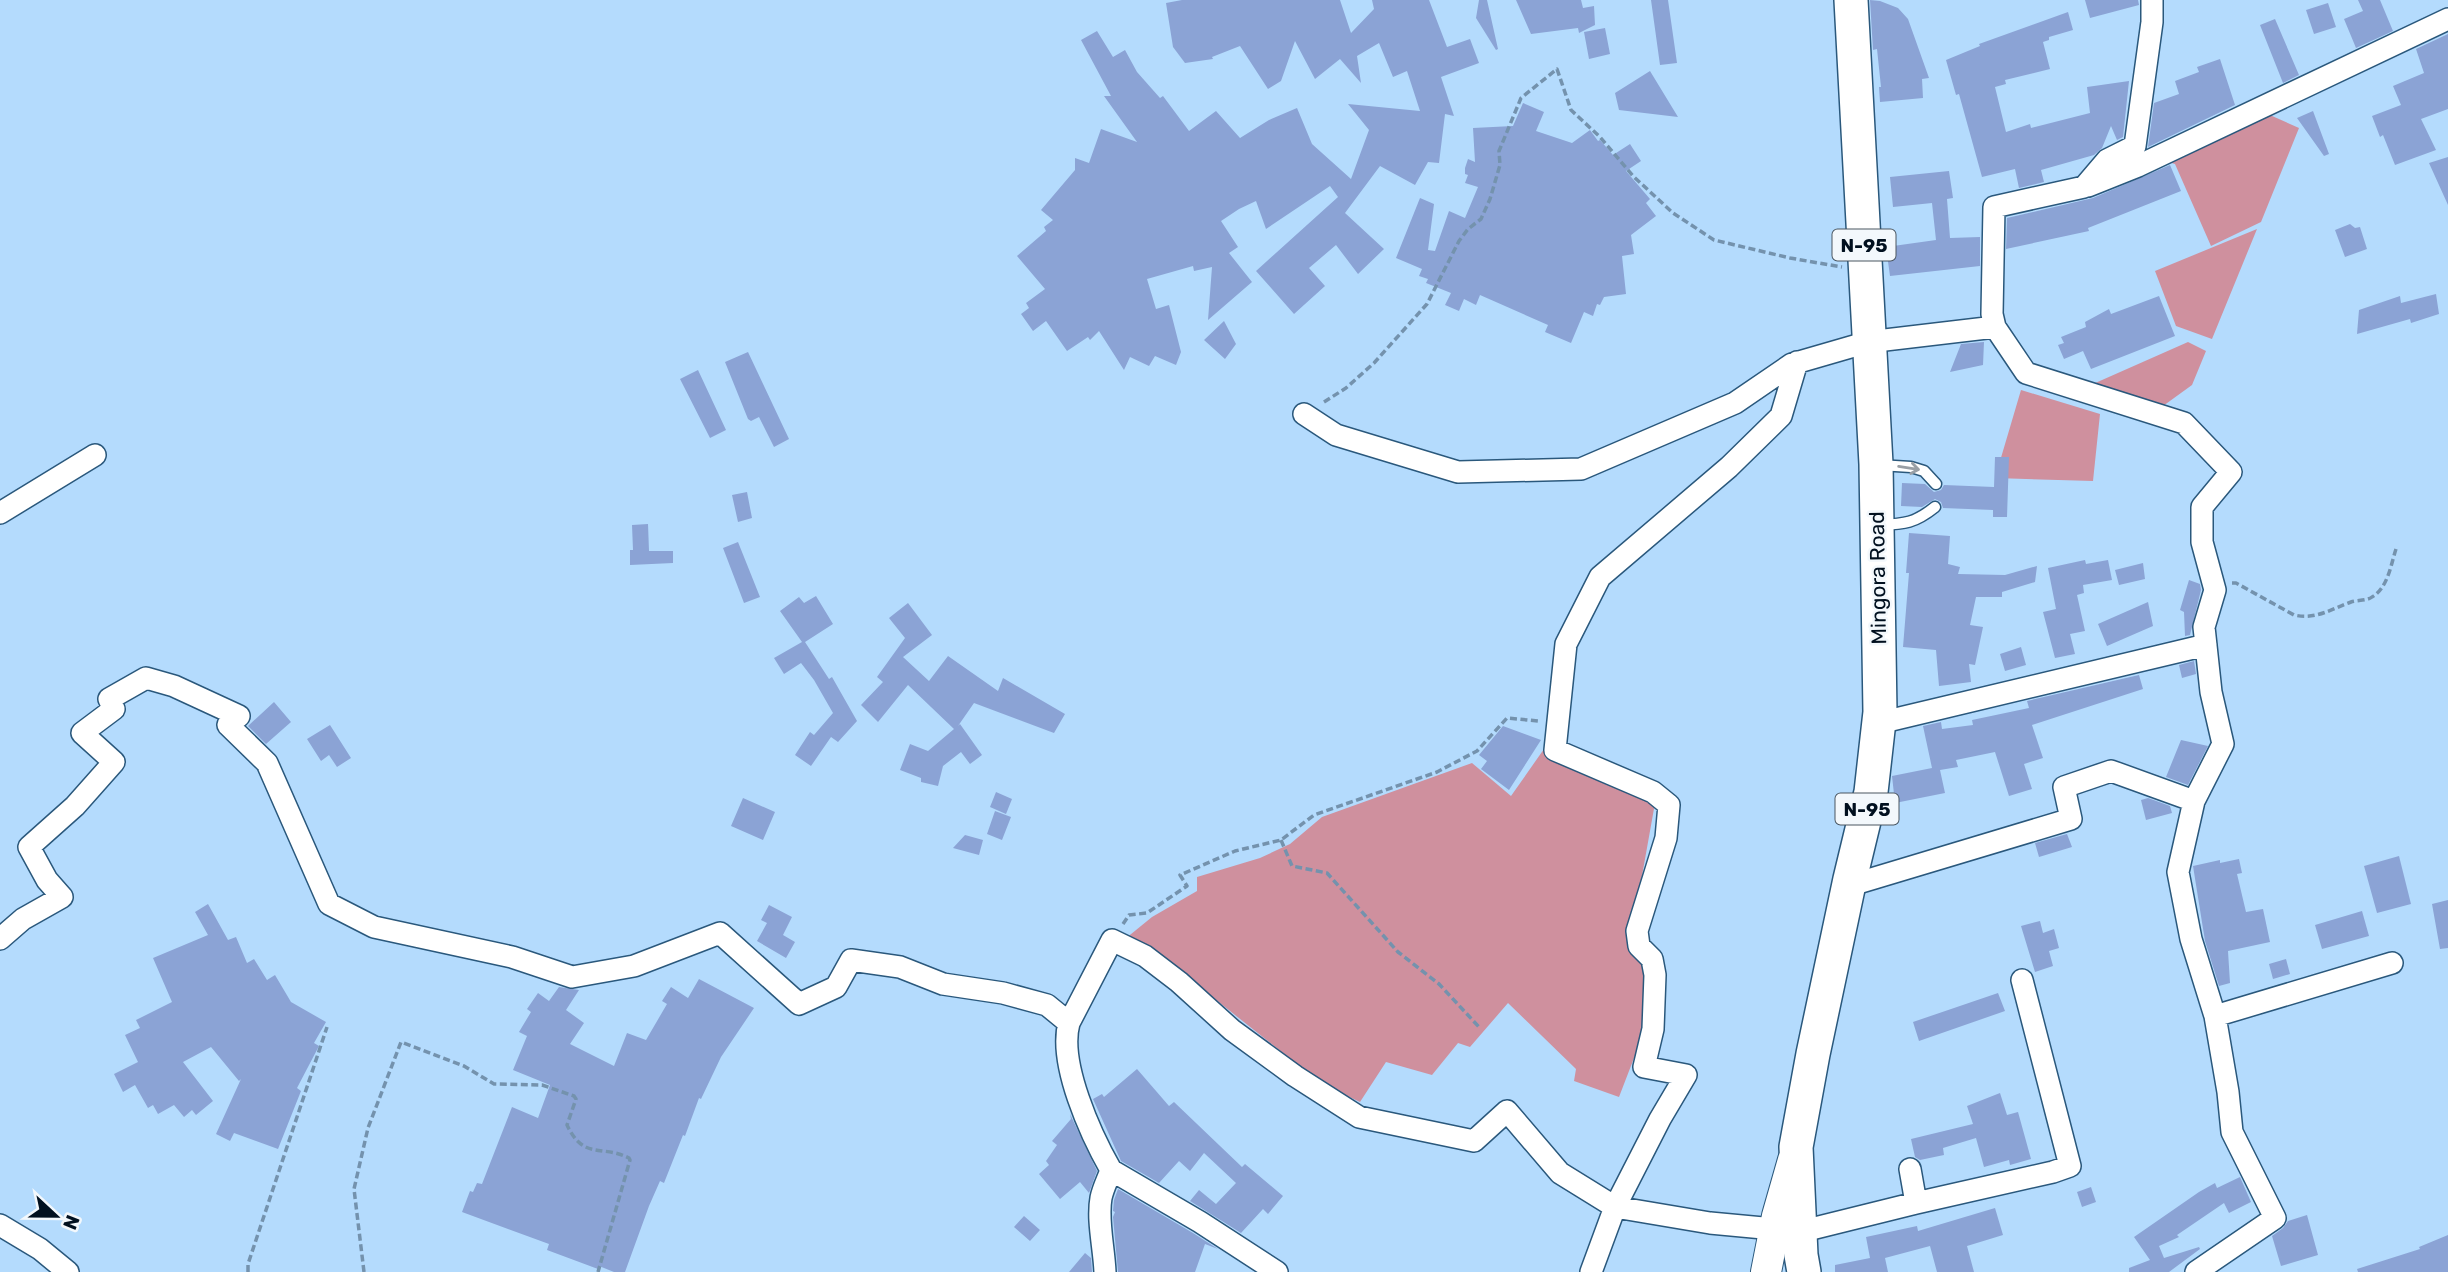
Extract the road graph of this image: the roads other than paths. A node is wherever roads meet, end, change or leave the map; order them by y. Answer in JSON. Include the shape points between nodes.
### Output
{"nodes":[{"id":1,"x":1851,"y":0,"type":"edge"},
{"id":2,"x":2152,"y":0,"type":"edge"},
{"id":3,"x":2448,"y":19,"type":"edge"},
{"id":4,"x":2084,"y":187,"type":"junction"},
{"id":5,"x":1995,"y":327,"type":"junction"},
{"id":6,"x":1868,"y":342,"type":"junction"},
{"id":7,"x":1797,"y":362,"type":"junction"},
{"id":8,"x":1304,"y":414,"type":"road end"},
{"id":9,"x":94,"y":455,"type":"dead end"},
{"id":10,"x":1876,"y":464,"type":"junction"},
{"id":11,"x":1936,"y":484,"type":"dead end"},
{"id":12,"x":1935,"y":507,"type":"dead end"},
{"id":13,"x":0,"y":513,"type":"edge"},
{"id":14,"x":1878,"y":526,"type":"junction"},
{"id":15,"x":2206,"y":645,"type":"junction"},
{"id":16,"x":1879,"y":723,"type":"junction"},
{"id":17,"x":2194,"y":801,"type":"junction"},
{"id":18,"x":1848,"y":886,"type":"junction"},
{"id":19,"x":0,"y":939,"type":"edge"},
{"id":20,"x":2392,"y":963,"type":"dead end"},
{"id":21,"x":2022,"y":980,"type":"dead end"},
{"id":22,"x":2215,"y":1016,"type":"junction"},
{"id":23,"x":1069,"y":1023,"type":"junction"},
{"id":24,"x":1910,"y":1169,"type":"dead end"},
{"id":25,"x":1111,"y":1170,"type":"junction"},
{"id":26,"x":1916,"y":1203,"type":"junction"},
{"id":27,"x":1615,"y":1207,"type":"junction"},
{"id":28,"x":0,"y":1225,"type":"edge"},
{"id":29,"x":1787,"y":1231,"type":"junction"},
{"id":30,"x":68,"y":1272,"type":"edge"},
{"id":31,"x":1105,"y":1272,"type":"edge"},
{"id":32,"x":1277,"y":1272,"type":"edge"},
{"id":33,"x":1591,"y":1272,"type":"edge"},
{"id":34,"x":1766,"y":1272,"type":"edge"},
{"id":35,"x":1804,"y":1272,"type":"edge"},
{"id":36,"x":2196,"y":1272,"type":"edge"}],
"edges":[{"from":1,"to":6,"type":"main road","name":"Mingora Road","number":"N-95"},
{"from":2,"to":4,"type":"street","via":[[2136,146],[2107,160]]},
{"from":3,"to":4,"type":"street","via":[[2138,166]]},
{"from":4,"to":5,"type":"street","via":[[1994,207]]},
{"from":5,"to":6,"type":"street"},
{"from":5,"to":15,"type":"street","via":[[2026,373],[2184,423],[2231,472],[2202,506],[2202,542],[2215,590],[2204,627]]},
{"from":6,"to":7,"type":"street"},
{"from":6,"to":10,"type":"main road","name":"Mingora Road","number":"N-95"},
{"from":7,"to":8,"type":"street","via":[[1735,403],[1581,469],[1458,472],[1336,435]]},
{"from":7,"to":27,"type":"street","via":[[1781,416],[1729,467],[1600,577],[1566,644],[1555,750],[1653,792],[1669,804],[1666,838],[1637,931],[1639,946],[1652,959],[1655,975],[1653,1029],[1644,1068],[1686,1075]]},
{"from":9,"to":13,"type":"street"},
{"from":10,"to":11,"type":"lane","one_way":true,"via":[[1924,471]]},
{"from":10,"to":14,"type":"main road","name":"Mingora Road","number":"N-95"},
{"from":12,"to":14,"type":"lane","via":[[1908,524]]},
{"from":14,"to":16,"type":"main road","name":"Mingora Road","number":"N-95"},
{"from":15,"to":16,"type":"street"},
{"from":15,"to":17,"type":"street","via":[[2210,692],[2223,744]]},
{"from":16,"to":18,"type":"main road","name":"Mingora Road","number":"N-95","via":[[1871,792]]},
{"from":17,"to":18,"type":"street","via":[[2111,771],[2064,787],[2071,819]]},
{"from":17,"to":22,"type":"street","via":[[2178,872],[2191,939]]},
{"from":18,"to":29,"type":"main road","name":"Mingora Road","number":"N-95","via":[[1796,1147]]},
{"from":19,"to":23,"type":"street","via":[[23,919],[62,897],[29,847],[75,806],[114,762],[82,733],[114,709],[109,699],[146,678],[239,716],[229,725],[267,763],[329,904],[374,927],[512,957],[572,977],[634,966],[720,933],[799,1004],[836,987],[851,960],[900,967],[943,984],[1047,1005]]},
{"from":20,"to":22,"type":"street"},
{"from":21,"to":26,"type":"street","via":[[2070,1166]]},
{"from":22,"to":36,"type":"street","via":[[2232,1132],[2275,1218]]},
{"from":23,"to":25,"type":"street","via":[[1065,1037],[1079,1106]]},
{"from":23,"to":27,"type":"street","via":[[1111,940],[1145,956],[1232,1030],[1359,1117],[1474,1141],[1507,1111],[1560,1173]]},
{"from":24,"to":26,"type":"street"},
{"from":25,"to":31,"type":"street","via":[[1101,1199]]},
{"from":25,"to":32,"type":"street"},
{"from":26,"to":29,"type":"street"},
{"from":27,"to":29,"type":"street"},
{"from":27,"to":33,"type":"street"},
{"from":28,"to":30,"type":"street"},
{"from":29,"to":34,"type":"main road"},
{"from":29,"to":35,"type":"main road","number":"N-95"}]}
